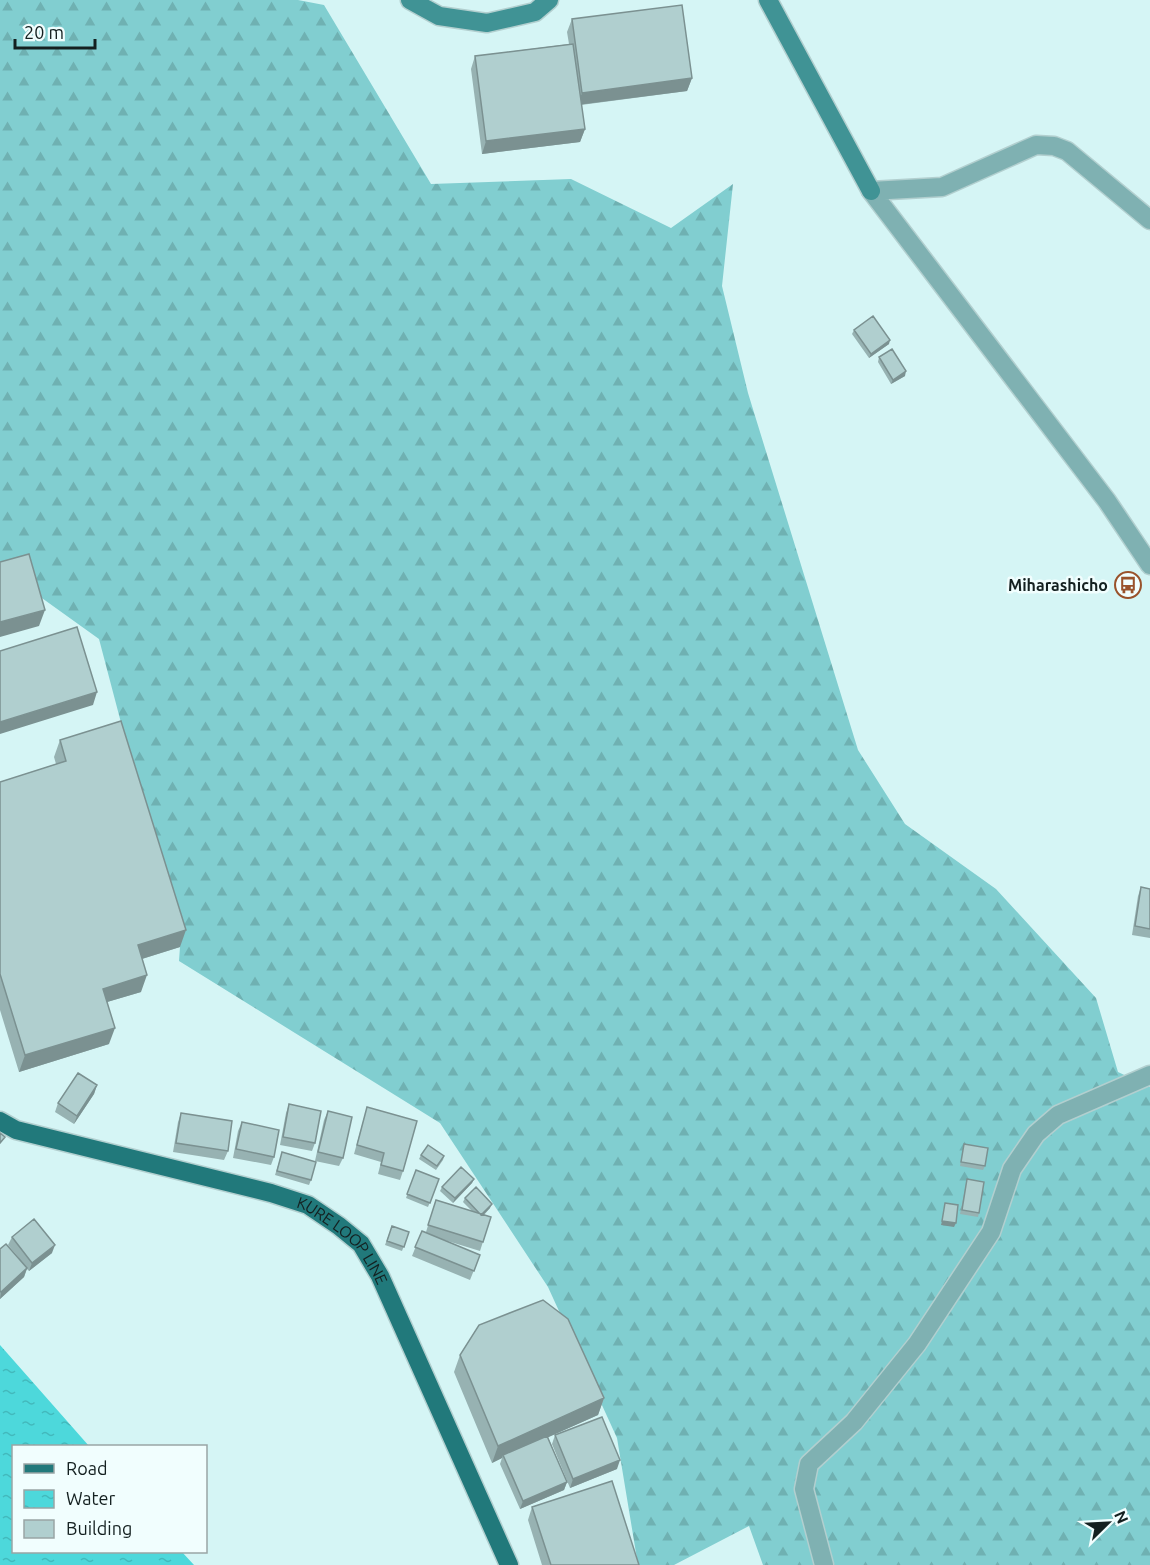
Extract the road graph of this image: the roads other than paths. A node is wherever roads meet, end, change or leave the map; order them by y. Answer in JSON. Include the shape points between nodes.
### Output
{"nodes":[{"id":1,"x":410,"y":0,"type":"edge"},
{"id":2,"x":549,"y":0,"type":"edge"},
{"id":3,"x":768,"y":0,"type":"edge"},
{"id":4,"x":872,"y":191,"type":"junction"},
{"id":5,"x":1150,"y":220,"type":"edge"},
{"id":6,"x":1150,"y":565,"type":"edge"},
{"id":7,"x":1150,"y":1075,"type":"edge"},
{"id":8,"x":0,"y":1121,"type":"edge"},
{"id":9,"x":509,"y":1565,"type":"edge"},
{"id":10,"x":824,"y":1565,"type":"edge"}],
"edges":[{"from":1,"to":2,"type":"street","via":[[439,16],[487,23],[535,12]]},
{"from":3,"to":4,"type":"street"},
{"from":4,"to":5,"type":"street","via":[[942,187],[1036,145],[1054,146],[1066,151]]},
{"from":4,"to":6,"type":"street","via":[[1107,501]]},
{"from":7,"to":10,"type":"street","via":[[1058,1115],[1036,1134],[1012,1169],[991,1232],[917,1344],[854,1422],[809,1464],[804,1489]]},
{"from":8,"to":9,"type":"main road","name":"KURE LOOP LINE","via":[[16,1130],[308,1205],[361,1244],[380,1276]]}]}
